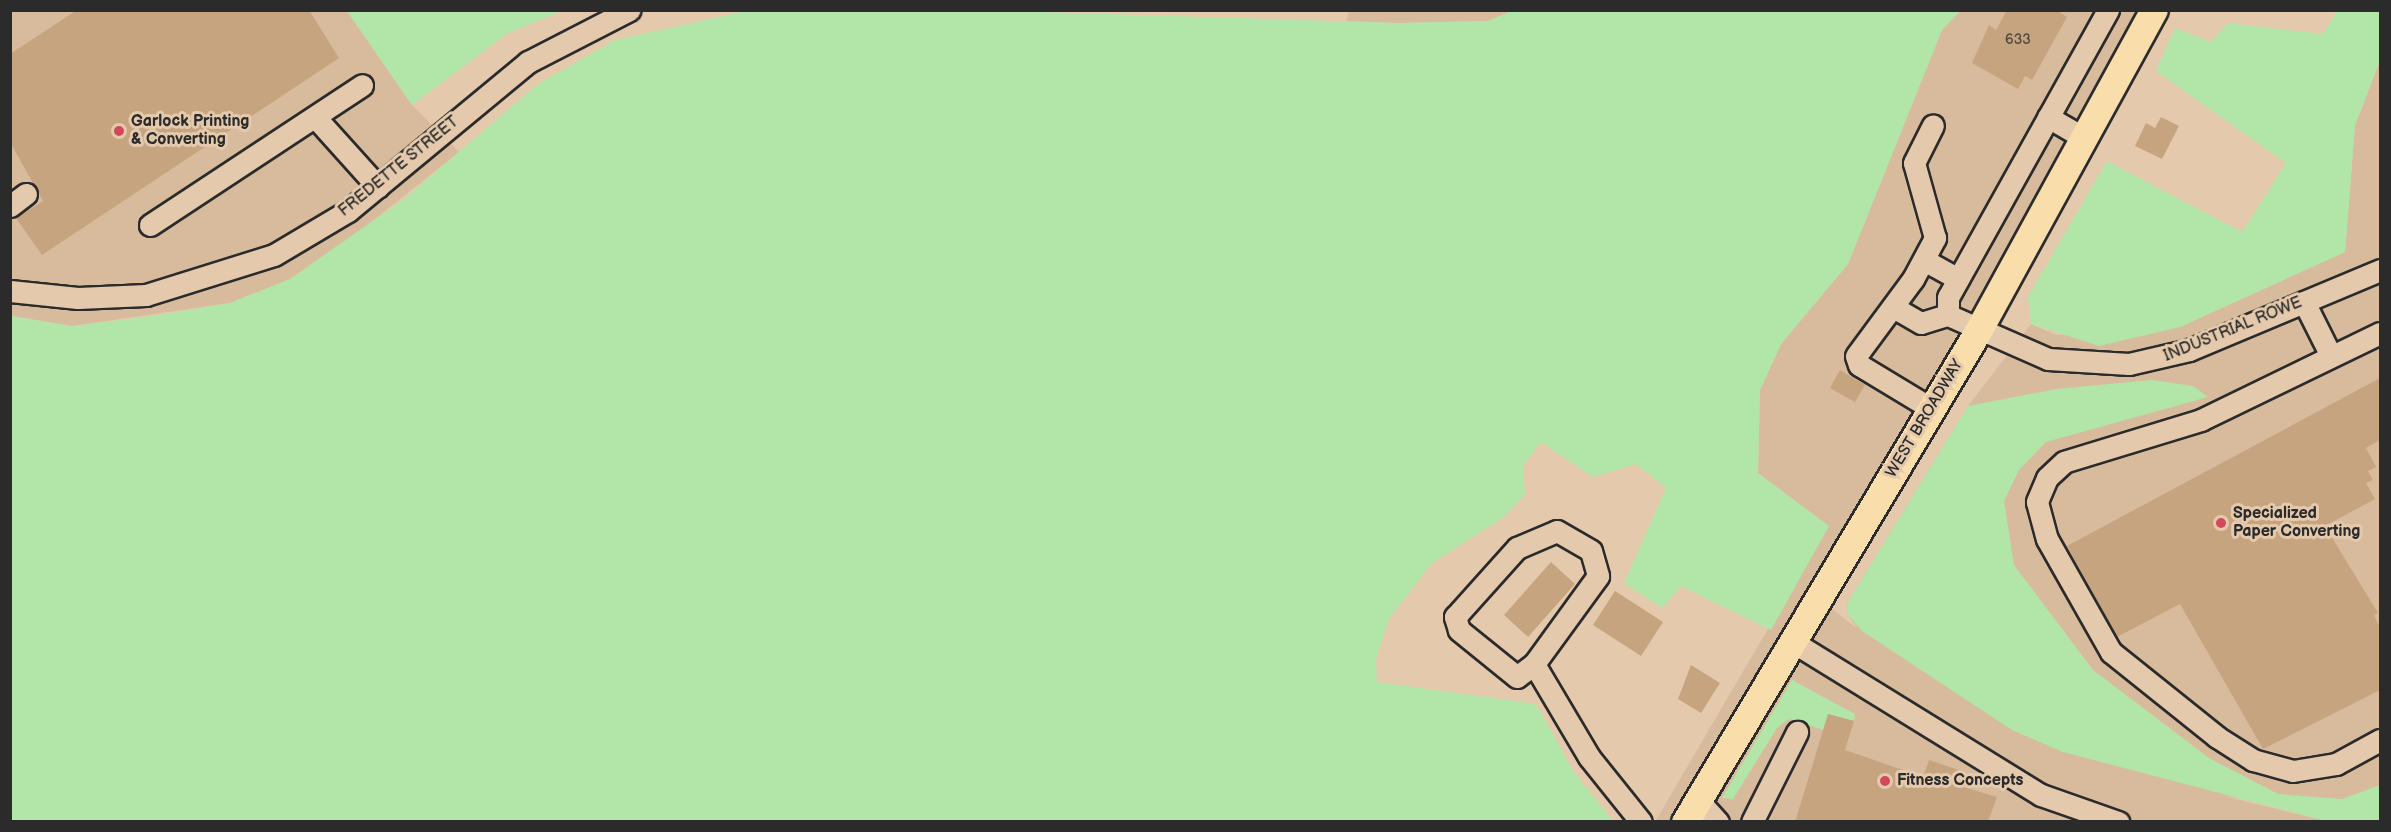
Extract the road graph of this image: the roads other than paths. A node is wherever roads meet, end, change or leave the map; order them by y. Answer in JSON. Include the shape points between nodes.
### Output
{"nodes":[{"id":1,"x":629,"y":10,"type":"edge"},
{"id":2,"x":2108,"y":10,"type":"edge"},
{"id":3,"x":2147,"y":13,"type":"edge"},
{"id":4,"x":362,"y":85,"type":"dead end"},
{"id":5,"x":315,"y":117,"type":"junction"},
{"id":6,"x":2048,"y":117,"type":"junction"},
{"id":7,"x":1933,"y":125,"type":"dead end"},
{"id":8,"x":2084,"y":138,"type":"junction"},
{"id":9,"x":378,"y":187,"type":"junction"},
{"id":10,"x":150,"y":225,"type":"dead end"},
{"id":11,"x":1924,"y":260,"type":"junction"},
{"id":12,"x":2380,"y":270,"type":"edge"},
{"id":13,"x":1958,"y":279,"type":"junction"},
{"id":14,"x":10,"y":291,"type":"edge"},
{"id":15,"x":2304,"y":302,"type":"junction"},
{"id":16,"x":1893,"y":307,"type":"junction"},
{"id":17,"x":1948,"y":315,"type":"junction"},
{"id":18,"x":1978,"y":331,"type":"junction"},
{"id":19,"x":2380,"y":333,"type":"edge"},
{"id":20,"x":2331,"y":356,"type":"junction"},
{"id":21,"x":1932,"y":409,"type":"junction"},
{"id":22,"x":1793,"y":642,"type":"junction"},
{"id":23,"x":1534,"y":664,"type":"junction"},
{"id":24,"x":1797,"y":732,"type":"dead end"},
{"id":25,"x":2380,"y":740,"type":"edge"},
{"id":26,"x":1692,"y":811,"type":"edge"},
{"id":27,"x":1641,"y":822,"type":"edge"},
{"id":28,"x":1718,"y":822,"type":"edge"},
{"id":29,"x":1752,"y":822,"type":"edge"},
{"id":30,"x":2118,"y":822,"type":"edge"}],
"edges":[{"from":1,"to":9,"type":"street","name":"FREDETTE STREET","via":[[528,62]]},
{"from":2,"to":6,"type":"street"},
{"from":3,"to":8,"type":"main road","name":"WEST BROADWAY"},
{"from":4,"to":5,"type":"street"},
{"from":5,"to":9,"type":"street"},
{"from":5,"to":10,"type":"street"},
{"from":6,"to":8,"type":"street"},
{"from":6,"to":13,"type":"street"},
{"from":7,"to":11,"type":"street","via":[[1914,163],[1936,228]]},
{"from":8,"to":18,"type":"main road","name":"WEST BROADWAY"},
{"from":9,"to":14,"type":"street","name":"FREDETTE STREET","via":[[300,242],[205,281],[116,298]]},
{"from":11,"to":13,"type":"street"},
{"from":11,"to":16,"type":"street"},
{"from":12,"to":15,"type":"street","name":"INDUSTRIAL ROWE"},
{"from":13,"to":17,"type":"street","via":[[1945,304]]},
{"from":15,"to":18,"type":"street","name":"INDUSTRIAL ROWE","via":[[2188,350],[2116,365],[2049,359]]},
{"from":15,"to":20,"type":"street"},
{"from":16,"to":17,"type":"street","via":[[1921,323]]},
{"from":16,"to":21,"type":"street","via":[[1858,351],[1856,361]]},
{"from":17,"to":18,"type":"street","name":"INDUSTRIAL ROWE"},
{"from":18,"to":21,"type":"main road","name":"WEST BROADWAY"},
{"from":19,"to":20,"type":"street"},
{"from":20,"to":25,"type":"street","via":[[2201,420],[2064,462],[2047,478],[2038,515],[2111,652],[2217,737],[2253,760],[2293,771],[2336,764]]},
{"from":21,"to":22,"type":"main road","name":"WEST BROADWAY"},
{"from":22,"to":26,"type":"main road","name":"WEST BROADWAY"},
{"from":22,"to":30,"type":"street","via":[[2041,795]]},
{"from":23,"to":23,"type":"street","via":[[1598,576],[1591,551],[1557,531],[1516,548],[1455,617],[1459,630],[1508,673],[1521,677]]},
{"from":23,"to":27,"type":"street","via":[[1589,757]]},
{"from":24,"to":29,"type":"street"},
{"from":26,"to":28,"type":"street"}]}
